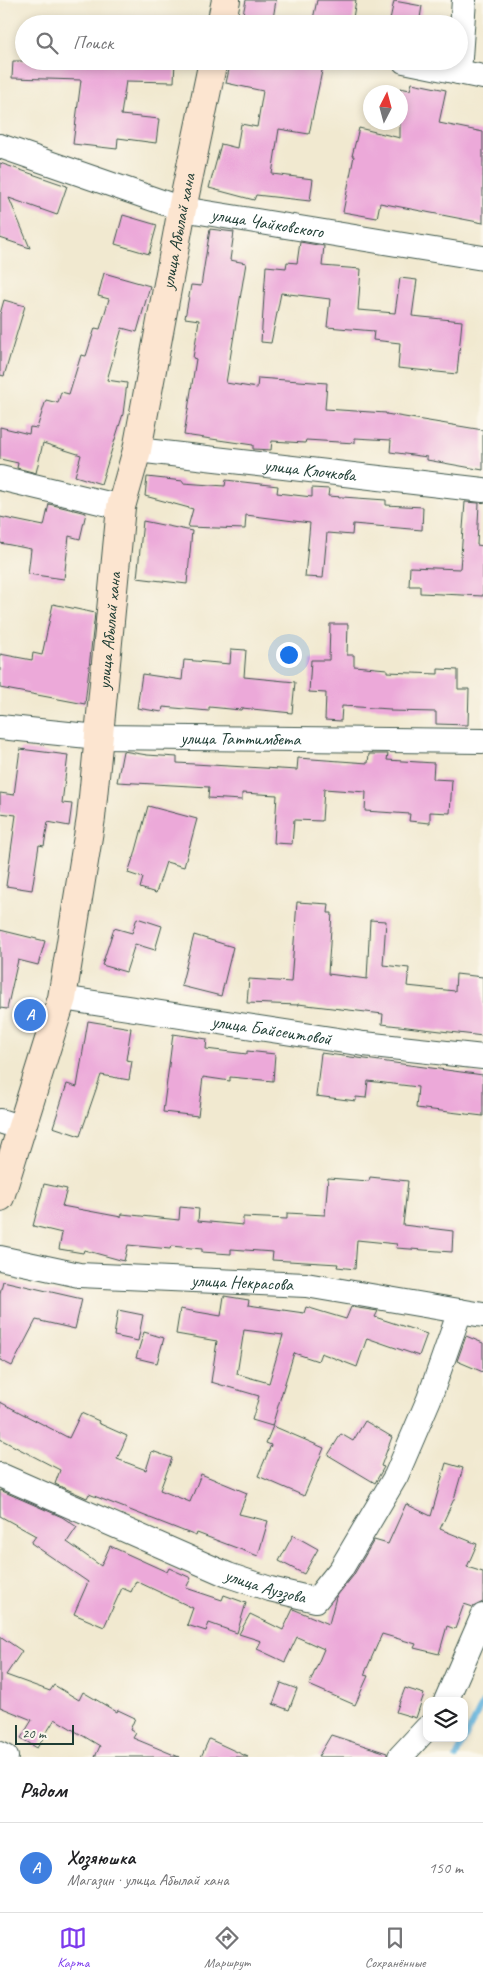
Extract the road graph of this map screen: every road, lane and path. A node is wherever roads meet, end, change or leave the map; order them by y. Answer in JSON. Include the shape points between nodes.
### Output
{"nodes":[{"id":1,"x":226,"y":0,"type":"edge"},
{"id":2,"x":464,"y":0,"type":"edge"},
{"id":3,"x":223,"y":15,"type":"edge"},
{"id":4,"x":463,"y":15,"type":"edge"},
{"id":5,"x":212,"y":70,"type":"edge"},
{"id":6,"x":449,"y":70,"type":"edge"},
{"id":7,"x":459,"y":72,"type":"joint"},
{"id":8,"x":483,"y":76,"type":"edge"},
{"id":9,"x":0,"y":146,"type":"edge"},
{"id":10,"x":182,"y":209,"type":"junction"},
{"id":11,"x":483,"y":258,"type":"edge"},
{"id":12,"x":137,"y":450,"type":"junction"},
{"id":13,"x":0,"y":478,"type":"edge"},
{"id":14,"x":483,"y":490,"type":"edge"},
{"id":15,"x":121,"y":507,"type":"junction"},
{"id":16,"x":0,"y":727,"type":"edge"},
{"id":17,"x":98,"y":737,"type":"junction"},
{"id":18,"x":483,"y":741,"type":"edge"},
{"id":19,"x":62,"y":998,"type":"junction"},
{"id":20,"x":483,"y":1058,"type":"edge"},
{"id":21,"x":11,"y":1124,"type":"edge"},
{"id":22,"x":0,"y":1197,"type":"edge"},
{"id":23,"x":0,"y":1258,"type":"edge"},
{"id":24,"x":472,"y":1313,"type":"edge"},
{"id":25,"x":0,"y":1475,"type":"edge"},
{"id":26,"x":483,"y":1616,"type":"edge"},
{"id":27,"x":448,"y":1697,"type":"edge"},
{"id":28,"x":423,"y":1732,"type":"edge"},
{"id":29,"x":0,"y":1754,"type":"edge"},
{"id":30,"x":6,"y":1757,"type":"edge"},
{"id":31,"x":400,"y":1757,"type":"edge"}],
"edges":[{"from":1,"to":3,"type":"street"},
{"from":2,"to":4,"type":"street"},
{"from":5,"to":10,"type":"street","name":"улица Абылай хана"},
{"from":6,"to":7,"type":"street"},
{"from":7,"to":8,"type":"street"},
{"from":9,"to":10,"type":"street","name":"улица Чайковского"},
{"from":10,"to":11,"type":"street","name":"улица Чайковского"},
{"from":10,"to":12,"type":"street","name":"улица Абылай хана"},
{"from":12,"to":14,"type":"street","name":"улица Клочкова"},
{"from":12,"to":15,"type":"street","name":"улица Абылай хана"},
{"from":13,"to":15,"type":"street"},
{"from":15,"to":17,"type":"street","name":"улица Абылай хана"},
{"from":16,"to":17,"type":"street","name":"улица Таттимбета"},
{"from":17,"to":18,"type":"street","name":"улица Таттимбета"},
{"from":17,"to":19,"type":"street","name":"улица Абылай хана","via":[[91,818]]},
{"from":19,"to":20,"type":"street","name":"улица Байсеитовой","via":[[364,1044]]},
{"from":19,"to":21,"type":"street","name":"улица Абылай хана"},
{"from":21,"to":22,"type":"street","name":"улица Абылай хана"},
{"from":23,"to":24,"type":"street","name":"улица Некрасова","via":[[79,1275],[306,1285]]},
{"from":24,"to":25,"type":"street","name":"улица Ауэзова","via":[[429,1399],[396,1476],[341,1568],[316,1600],[228,1575]]},
{"from":26,"to":27,"type":"street"},
{"from":28,"to":31,"type":"street"},
{"from":29,"to":30,"type":"street"}]}
